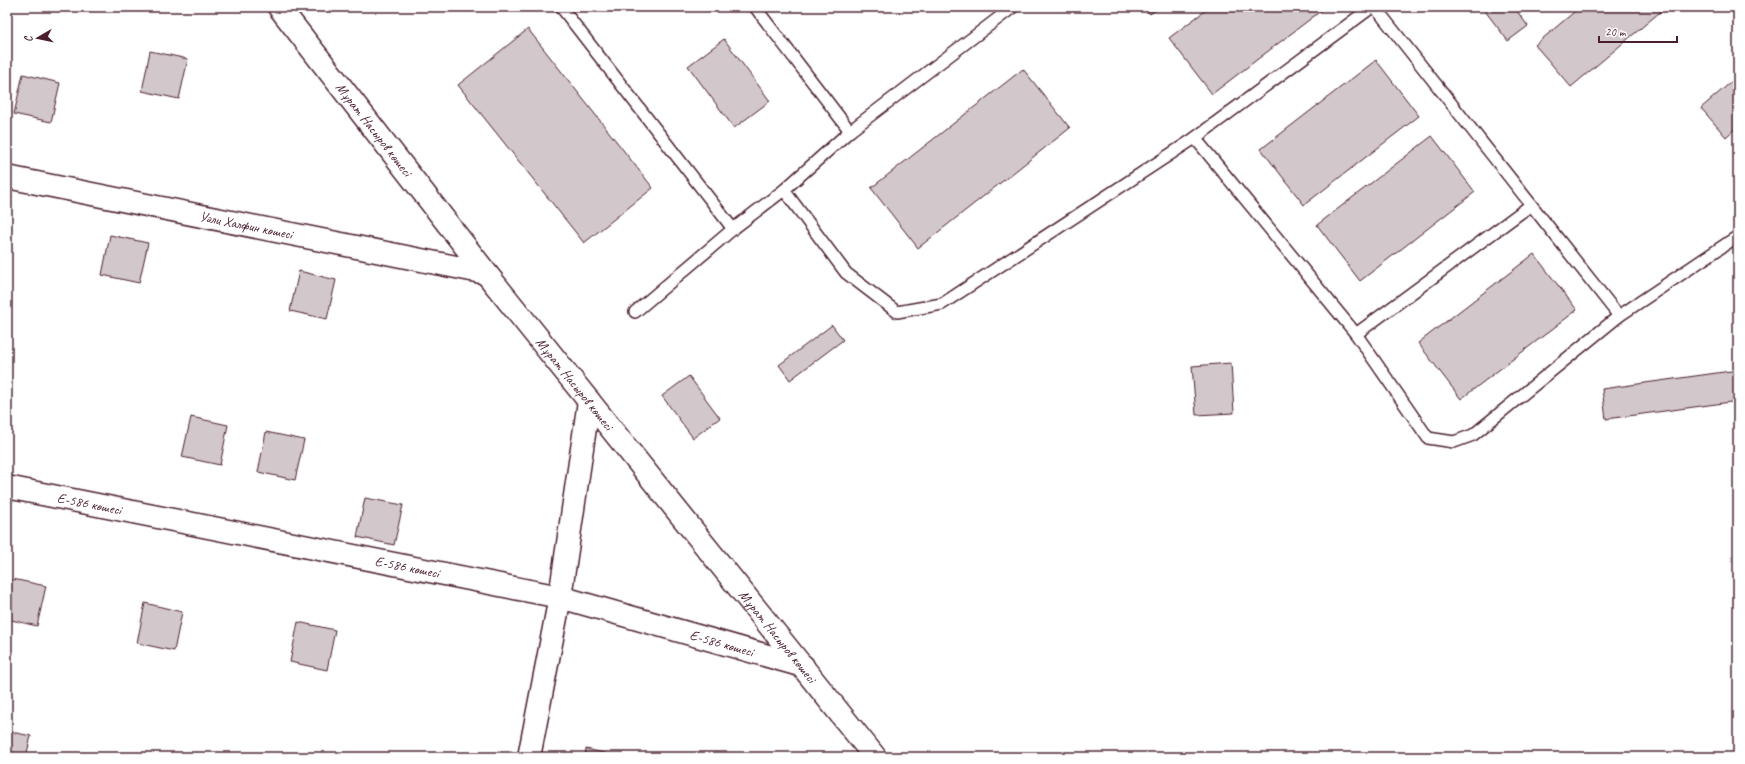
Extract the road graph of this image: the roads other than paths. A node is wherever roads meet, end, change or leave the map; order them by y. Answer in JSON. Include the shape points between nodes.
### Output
{"nodes":[{"id":1,"x":279,"y":7,"type":"edge"},
{"id":2,"x":561,"y":7,"type":"edge"},
{"id":3,"x":755,"y":7,"type":"edge"},
{"id":4,"x":1013,"y":7,"type":"edge"},
{"id":5,"x":1373,"y":7,"type":"edge"},
{"id":6,"x":850,"y":131,"type":"junction"},
{"id":7,"x":1195,"y":138,"type":"junction"},
{"id":8,"x":7,"y":177,"type":"edge"},
{"id":9,"x":784,"y":190,"type":"junction"},
{"id":10,"x":1531,"y":205,"type":"junction"},
{"id":11,"x":733,"y":229,"type":"junction"},
{"id":12,"x":1738,"y":236,"type":"edge"},
{"id":13,"x":486,"y":273,"type":"junction"},
{"id":14,"x":635,"y":312,"type":"dead end"},
{"id":15,"x":1619,"y":316,"type":"junction"},
{"id":16,"x":1356,"y":334,"type":"junction"},
{"id":17,"x":589,"y":401,"type":"junction"},
{"id":18,"x":7,"y":487,"type":"edge"},
{"id":19,"x":560,"y":597,"type":"junction"},
{"id":20,"x":803,"y":666,"type":"junction"},
{"id":21,"x":529,"y":757,"type":"edge"},
{"id":22,"x":875,"y":757,"type":"edge"}],
"edges":[{"from":1,"to":13,"type":"street","name":"Мұрат Насыров көшесі"},
{"from":2,"to":11,"type":"lane"},
{"from":3,"to":6,"type":"lane"},
{"from":4,"to":6,"type":"lane"},
{"from":5,"to":7,"type":"lane"},
{"from":5,"to":10,"type":"lane"},
{"from":6,"to":9,"type":"lane"},
{"from":7,"to":9,"type":"lane","via":[[942,304],[897,312],[846,273]]},
{"from":7,"to":16,"type":"lane"},
{"from":8,"to":13,"type":"street","name":"Уәли Халфин көшесі"},
{"from":9,"to":11,"type":"lane"},
{"from":10,"to":15,"type":"lane"},
{"from":10,"to":16,"type":"lane"},
{"from":11,"to":14,"type":"lane"},
{"from":12,"to":15,"type":"lane"},
{"from":13,"to":17,"type":"street","name":"Мұрат Насыров көшесі"},
{"from":15,"to":16,"type":"lane","via":[[1473,435],[1454,442],[1428,438]]},
{"from":17,"to":19,"type":"street"},
{"from":17,"to":20,"type":"street","name":"Мұрат Насыров көшесі"},
{"from":18,"to":19,"type":"street","name":"Е-586 көшесі"},
{"from":19,"to":20,"type":"street","name":"Е-586 көшесі"},
{"from":19,"to":21,"type":"street"},
{"from":20,"to":22,"type":"street","name":"Мұрат Насыров көшесі"}]}
